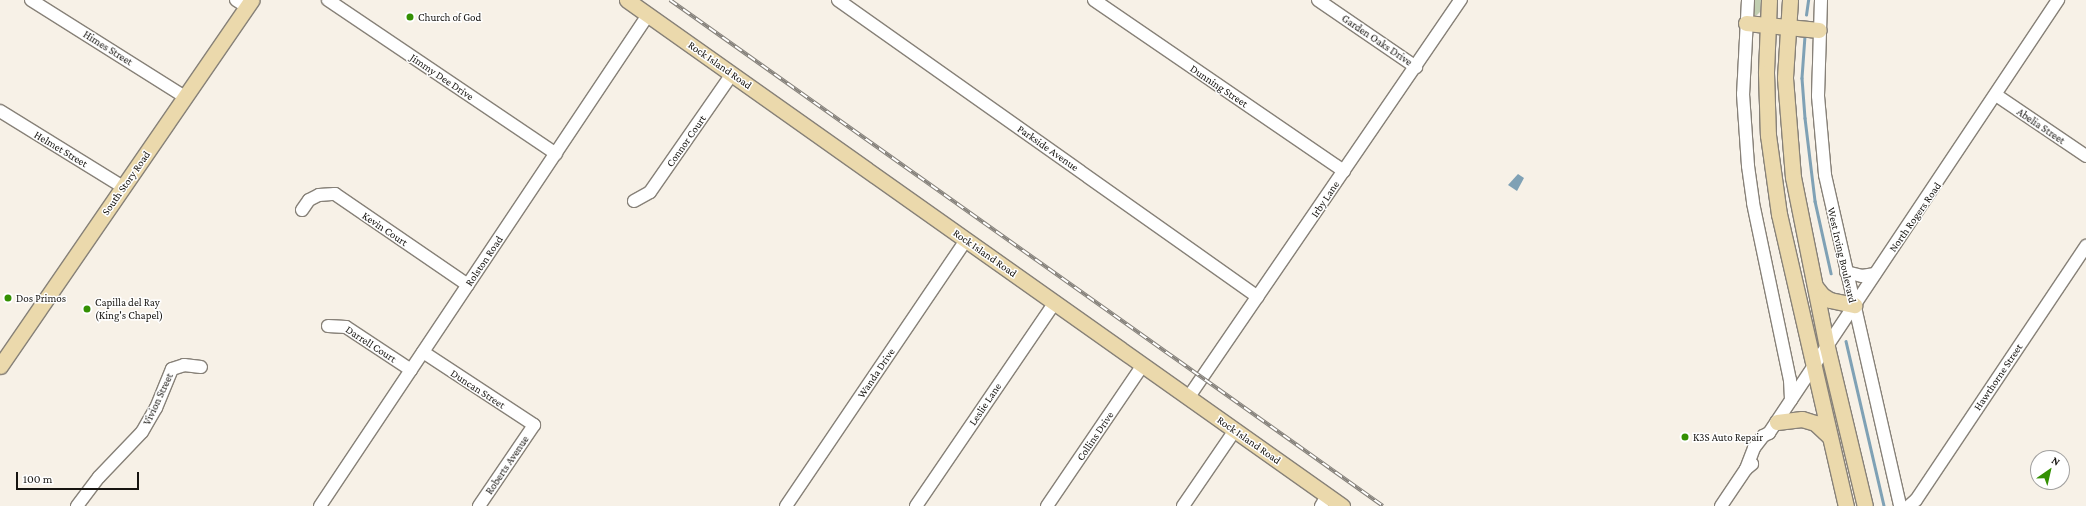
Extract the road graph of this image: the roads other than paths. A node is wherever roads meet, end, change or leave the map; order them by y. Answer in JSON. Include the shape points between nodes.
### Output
{"nodes":[{"id":1,"x":31,"y":0,"type":"edge"},
{"id":2,"x":328,"y":0,"type":"edge"},
{"id":3,"x":626,"y":0,"type":"edge"},
{"id":4,"x":838,"y":0,"type":"edge"},
{"id":5,"x":1094,"y":0,"type":"edge"},
{"id":6,"x":1318,"y":0,"type":"edge"},
{"id":7,"x":1461,"y":0,"type":"edge"},
{"id":8,"x":1748,"y":0,"type":"edge"},
{"id":9,"x":1769,"y":0,"type":"edge"},
{"id":10,"x":1790,"y":0,"type":"edge"},
{"id":11,"x":1821,"y":0,"type":"edge"},
{"id":12,"x":2058,"y":0,"type":"edge"},
{"id":13,"x":245,"y":2,"type":"edge"},
{"id":14,"x":648,"y":15,"type":"junction"},
{"id":15,"x":1746,"y":23,"type":"junction"},
{"id":16,"x":1768,"y":25,"type":"junction"},
{"id":17,"x":1787,"y":27,"type":"junction"},
{"id":18,"x":1819,"y":30,"type":"junction"},
{"id":19,"x":1416,"y":67,"type":"junction"},
{"id":20,"x":732,"y":74,"type":"junction"},
{"id":21,"x":1996,"y":95,"type":"junction"},
{"id":22,"x":185,"y":97,"type":"junction"},
{"id":23,"x":0,"y":111,"type":"edge"},
{"id":24,"x":556,"y":154,"type":"junction"},
{"id":25,"x":2086,"y":156,"type":"edge"},
{"id":26,"x":1344,"y":171,"type":"junction"},
{"id":27,"x":123,"y":187,"type":"junction"},
{"id":28,"x":634,"y":201,"type":"dead end"},
{"id":29,"x":302,"y":210,"type":"dead end"},
{"id":30,"x":966,"y":240,"type":"junction"},
{"id":31,"x":2086,"y":246,"type":"edge"},
{"id":32,"x":1846,"y":272,"type":"junction"},
{"id":33,"x":1875,"y":274,"type":"junction"},
{"id":34,"x":468,"y":285,"type":"junction"},
{"id":35,"x":1815,"y":286,"type":"junction"},
{"id":36,"x":1258,"y":297,"type":"junction"},
{"id":37,"x":1055,"y":302,"type":"junction"},
{"id":38,"x":1854,"y":305,"type":"junction"},
{"id":39,"x":328,"y":326,"type":"dead end"},
{"id":40,"x":1827,"y":347,"type":"junction"},
{"id":41,"x":423,"y":352,"type":"junction"},
{"id":42,"x":2,"y":357,"type":"edge"},
{"id":43,"x":1142,"y":365,"type":"junction"},
{"id":44,"x":201,"y":367,"type":"dead end"},
{"id":45,"x":1813,"y":368,"type":"junction"},
{"id":46,"x":411,"y":370,"type":"junction"},
{"id":47,"x":1188,"y":398,"type":"junction"},
{"id":48,"x":1791,"y":400,"type":"junction"},
{"id":49,"x":534,"y":425,"type":"joint"},
{"id":50,"x":1773,"y":427,"type":"junction"},
{"id":51,"x":1235,"y":430,"type":"junction"},
{"id":52,"x":1829,"y":436,"type":"junction"},
{"id":53,"x":1324,"y":501,"type":"edge"},
{"id":54,"x":77,"y":506,"type":"edge"},
{"id":55,"x":320,"y":506,"type":"edge"},
{"id":56,"x":479,"y":506,"type":"edge"},
{"id":57,"x":786,"y":506,"type":"edge"},
{"id":58,"x":916,"y":506,"type":"edge"},
{"id":59,"x":1047,"y":506,"type":"edge"},
{"id":60,"x":1183,"y":506,"type":"edge"},
{"id":61,"x":1342,"y":506,"type":"edge"},
{"id":62,"x":1721,"y":506,"type":"edge"},
{"id":63,"x":1846,"y":506,"type":"edge"},
{"id":64,"x":1864,"y":506,"type":"edge"},
{"id":65,"x":1900,"y":506,"type":"edge"},
{"id":66,"x":1909,"y":506,"type":"edge"}],
"edges":[{"from":1,"to":22,"type":"street","name":"Himes Street"},
{"from":2,"to":24,"type":"street","name":"Jimmy Dee Drive"},
{"from":3,"to":14,"type":"main road","name":"Rock Island Road"},
{"from":4,"to":36,"type":"street","name":"Parkside Avenue"},
{"from":5,"to":26,"type":"street","name":"Dunning Street"},
{"from":6,"to":19,"type":"street","name":"Garden Oaks Drive"},
{"from":7,"to":19,"type":"street","name":"Irby Lane"},
{"from":8,"to":15,"type":"street"},
{"from":9,"to":16,"type":"main road"},
{"from":10,"to":17,"type":"main road"},
{"from":11,"to":18,"type":"street","name":"West Irving Boulevard"},
{"from":12,"to":21,"type":"street","name":"North Rogers Road"},
{"from":13,"to":22,"type":"main road","name":"South Story Road"},
{"from":14,"to":20,"type":"main road","name":"Rock Island Road"},
{"from":14,"to":24,"type":"street","name":"Rolston Road"},
{"from":15,"to":16,"type":"main road"},
{"from":15,"to":48,"type":"street","via":[[1743,94],[1748,166],[1753,203],[1790,380]]},
{"from":16,"to":17,"type":"main road"},
{"from":16,"to":45,"type":"main road","via":[[1766,73],[1771,164],[1780,221]]},
{"from":17,"to":18,"type":"main road"},
{"from":17,"to":35,"type":"main road","via":[[1785,78],[1793,177]]},
{"from":18,"to":32,"type":"street","name":"West Irving Boulevard","via":[[1818,103],[1821,148]]},
{"from":19,"to":26,"type":"street","name":"Irby Lane"},
{"from":20,"to":28,"type":"street","name":"Connor Court","via":[[650,192]]},
{"from":20,"to":30,"type":"main road","name":"Rock Island Road"},
{"from":21,"to":25,"type":"street","name":"Abelia Street"},
{"from":21,"to":33,"type":"street","name":"North Rogers Road"},
{"from":22,"to":27,"type":"main road","name":"South Story Road"},
{"from":23,"to":27,"type":"street","name":"Helmet Street"},
{"from":24,"to":34,"type":"street","name":"Rolston Road"},
{"from":26,"to":36,"type":"street","name":"Irby Lane"},
{"from":27,"to":42,"type":"main road","name":"South Story Road"},
{"from":29,"to":34,"type":"street","name":"Kevin Court","via":[[309,200],[319,195],[335,194]]},
{"from":30,"to":37,"type":"main road","name":"Rock Island Road"},
{"from":30,"to":57,"type":"street","name":"Wanda Drive"},
{"from":31,"to":66,"type":"street","name":"Hawthorne Street","via":[[1916,500]]},
{"from":32,"to":33,"type":"street","via":[[1862,276]]},
{"from":32,"to":38,"type":"street","name":"West Irving Boulevard"},
{"from":33,"to":38,"type":"street","name":"North Rogers Road"},
{"from":34,"to":41,"type":"street","name":"Rolston Road"},
{"from":35,"to":38,"type":"main road","via":[[1822,296],[1830,300]]},
{"from":35,"to":40,"type":"main road"},
{"from":36,"to":47,"type":"street","name":"Irby Lane"},
{"from":37,"to":43,"type":"main road","name":"Rock Island Road"},
{"from":37,"to":58,"type":"street","name":"Leslie Lane"},
{"from":38,"to":40,"type":"street","name":"North Rogers Road"},
{"from":38,"to":65,"type":"street","name":"West Irving Boulevard"},
{"from":39,"to":46,"type":"street","name":"Darrell Court","via":[[346,327]]},
{"from":40,"to":45,"type":"street","name":"North Rogers Road"},
{"from":40,"to":64,"type":"main road"},
{"from":41,"to":46,"type":"street","name":"Rolston Road"},
{"from":41,"to":49,"type":"street","name":"Duncan Street"},
{"from":43,"to":47,"type":"main road","name":"Rock Island Road"},
{"from":43,"to":59,"type":"street","name":"Collins Drive"},
{"from":44,"to":54,"type":"street","name":"Vivion Street","via":[[184,365],[172,369],[156,408],[142,432],[99,477]]},
{"from":45,"to":48,"type":"street","name":"North Rogers Road"},
{"from":45,"to":52,"type":"main road"},
{"from":46,"to":55,"type":"street","name":"Rolston Road"},
{"from":47,"to":51,"type":"main road","name":"Rock Island Road"},
{"from":48,"to":50,"type":"street","name":"North Rogers Road"},
{"from":49,"to":56,"type":"street","name":"Roberts Avenue"},
{"from":50,"to":52,"type":"main road","via":[[1802,419],[1816,423]]},
{"from":50,"to":62,"type":"street","name":"North Rogers Road","via":[[1754,448],[1746,469]]},
{"from":51,"to":53,"type":"main road","name":"Rock Island Road"},
{"from":51,"to":60,"type":"street"},
{"from":52,"to":63,"type":"main road"},
{"from":53,"to":61,"type":"main road","name":"Rock Island Road"}]}
